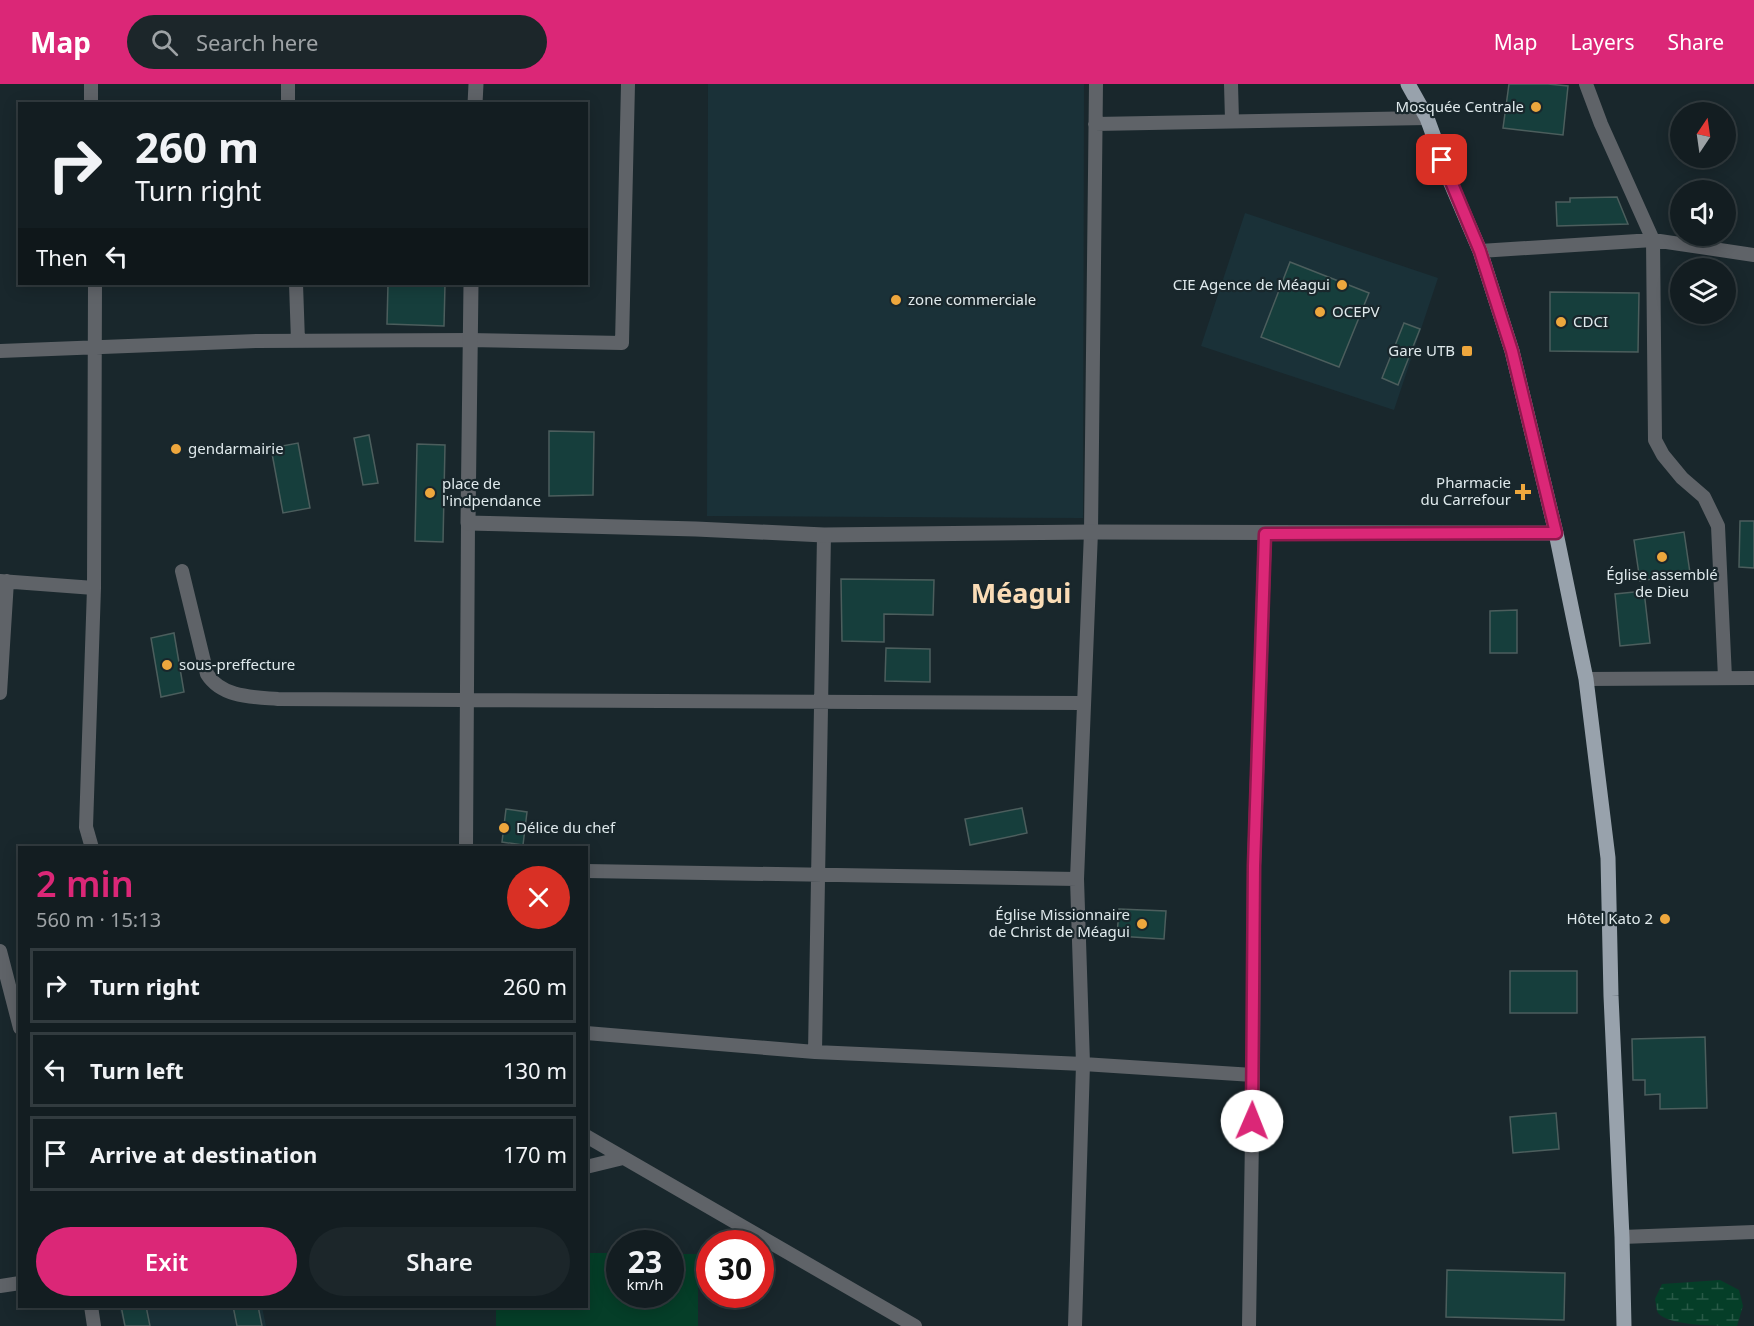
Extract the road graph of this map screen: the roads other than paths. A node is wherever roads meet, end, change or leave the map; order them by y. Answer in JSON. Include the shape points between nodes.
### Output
{"nodes":[{"id":1,"x":91,"y":84,"type":"edge"},
{"id":2,"x":288,"y":84,"type":"edge"},
{"id":3,"x":476,"y":84,"type":"edge"},
{"id":4,"x":628,"y":84,"type":"edge"},
{"id":5,"x":1096,"y":84,"type":"edge"},
{"id":6,"x":1231,"y":84,"type":"edge"},
{"id":7,"x":1408,"y":84,"type":"edge"},
{"id":8,"x":1586,"y":84,"type":"edge"},
{"id":9,"x":92,"y":102,"type":"edge"},
{"id":10,"x":288,"y":102,"type":"edge"},
{"id":11,"x":475,"y":102,"type":"edge"},
{"id":12,"x":1427,"y":118,"type":"junction"},
{"id":13,"x":1232,"y":120,"type":"junction"},
{"id":14,"x":1095,"y":124,"type":"junction"},
{"id":15,"x":1653,"y":240,"type":"junction"},
{"id":16,"x":1480,"y":251,"type":"junction"},
{"id":17,"x":1754,"y":255,"type":"edge"},
{"id":18,"x":95,"y":285,"type":"edge"},
{"id":19,"x":296,"y":285,"type":"edge"},
{"id":20,"x":471,"y":285,"type":"edge"},
{"id":21,"x":469,"y":340,"type":"junction"},
{"id":22,"x":298,"y":341,"type":"junction"},
{"id":23,"x":96,"y":347,"type":"junction"},
{"id":24,"x":0,"y":351,"type":"edge"},
{"id":25,"x":468,"y":524,"type":"junction"},
{"id":26,"x":1091,"y":532,"type":"junction"},
{"id":27,"x":1556,"y":533,"type":"junction"},
{"id":28,"x":1265,"y":534,"type":"junction"},
{"id":29,"x":824,"y":535,"type":"junction"},
{"id":30,"x":182,"y":571,"type":"dead end"},
{"id":31,"x":3,"y":581,"type":"edge"},
{"id":32,"x":94,"y":588,"type":"junction"},
{"id":33,"x":1,"y":650,"type":"edge"},
{"id":34,"x":1725,"y":678,"type":"junction"},
{"id":35,"x":1754,"y":678,"type":"edge"},
{"id":36,"x":1586,"y":679,"type":"junction"},
{"id":37,"x":0,"y":693,"type":"edge"},
{"id":38,"x":467,"y":701,"type":"junction"},
{"id":39,"x":821,"y":702,"type":"junction"},
{"id":40,"x":1083,"y":703,"type":"junction"},
{"id":41,"x":91,"y":846,"type":"edge"},
{"id":42,"x":466,"y":846,"type":"edge"},
{"id":43,"x":588,"y":871,"type":"edge"},
{"id":44,"x":819,"y":874,"type":"junction"},
{"id":45,"x":1077,"y":879,"type":"junction"},
{"id":46,"x":0,"y":951,"type":"edge"},
{"id":47,"x":18,"y":1020,"type":"edge"},
{"id":48,"x":588,"y":1033,"type":"edge"},
{"id":49,"x":815,"y":1052,"type":"junction"},
{"id":50,"x":1083,"y":1064,"type":"junction"},
{"id":51,"x":1253,"y":1075,"type":"junction"},
{"id":52,"x":588,"y":1137,"type":"edge"},
{"id":53,"x":623,"y":1158,"type":"junction"},
{"id":54,"x":588,"y":1167,"type":"edge"},
{"id":55,"x":1754,"y":1232,"type":"edge"},
{"id":56,"x":1622,"y":1237,"type":"junction"},
{"id":57,"x":18,"y":1283,"type":"edge"},
{"id":58,"x":0,"y":1286,"type":"edge"},
{"id":59,"x":91,"y":1308,"type":"edge"},
{"id":60,"x":94,"y":1326,"type":"edge"},
{"id":61,"x":915,"y":1326,"type":"edge"},
{"id":62,"x":1075,"y":1326,"type":"edge"},
{"id":63,"x":1249,"y":1326,"type":"edge"},
{"id":64,"x":1624,"y":1326,"type":"edge"}],
"edges":[{"from":1,"to":9,"type":"street"},
{"from":2,"to":10,"type":"street"},
{"from":3,"to":11,"type":"street"},
{"from":4,"to":21,"type":"street","via":[[622,343]]},
{"from":5,"to":14,"type":"street"},
{"from":6,"to":13,"type":"street"},
{"from":7,"to":12,"type":"main road"},
{"from":8,"to":15,"type":"street"},
{"from":12,"to":13,"type":"street"},
{"from":12,"to":16,"type":"main road"},
{"from":13,"to":14,"type":"street"},
{"from":14,"to":26,"type":"street"},
{"from":15,"to":16,"type":"street"},
{"from":15,"to":17,"type":"street"},
{"from":15,"to":34,"type":"street","via":[[1655,440],[1682,478],[1704,497],[1718,526]]},
{"from":16,"to":27,"type":"main road","via":[[1512,351]]},
{"from":18,"to":23,"type":"street"},
{"from":19,"to":22,"type":"street"},
{"from":20,"to":21,"type":"street"},
{"from":21,"to":22,"type":"street"},
{"from":21,"to":25,"type":"street"},
{"from":22,"to":23,"type":"street"},
{"from":23,"to":24,"type":"street"},
{"from":23,"to":32,"type":"street"},
{"from":25,"to":29,"type":"street"},
{"from":25,"to":38,"type":"street"},
{"from":26,"to":28,"type":"street"},
{"from":26,"to":29,"type":"street"},
{"from":26,"to":40,"type":"street"},
{"from":27,"to":28,"type":"street"},
{"from":27,"to":36,"type":"main road"},
{"from":28,"to":51,"type":"street","via":[[1254,866]]},
{"from":29,"to":39,"type":"street"},
{"from":30,"to":38,"type":"street","via":[[207,675],[221,688],[235,694],[278,699]]},
{"from":31,"to":32,"type":"street"},
{"from":31,"to":33,"type":"street"},
{"from":32,"to":41,"type":"street","via":[[86,827]]},
{"from":33,"to":37,"type":"street"},
{"from":34,"to":35,"type":"street"},
{"from":34,"to":36,"type":"street"},
{"from":36,"to":56,"type":"main road","via":[[1608,858]]},
{"from":38,"to":39,"type":"street"},
{"from":38,"to":42,"type":"street"},
{"from":39,"to":40,"type":"street"},
{"from":39,"to":44,"type":"street"},
{"from":40,"to":45,"type":"street"},
{"from":43,"to":44,"type":"street"},
{"from":44,"to":45,"type":"street"},
{"from":44,"to":49,"type":"street"},
{"from":45,"to":50,"type":"street"},
{"from":46,"to":47,"type":"street"},
{"from":48,"to":49,"type":"street"},
{"from":49,"to":50,"type":"street"},
{"from":50,"to":51,"type":"street"},
{"from":50,"to":62,"type":"street"},
{"from":51,"to":63,"type":"street"},
{"from":52,"to":53,"type":"street"},
{"from":53,"to":54,"type":"street"},
{"from":53,"to":61,"type":"street"},
{"from":55,"to":56,"type":"street"},
{"from":56,"to":64,"type":"main road"},
{"from":57,"to":58,"type":"street"},
{"from":59,"to":60,"type":"street"}]}
